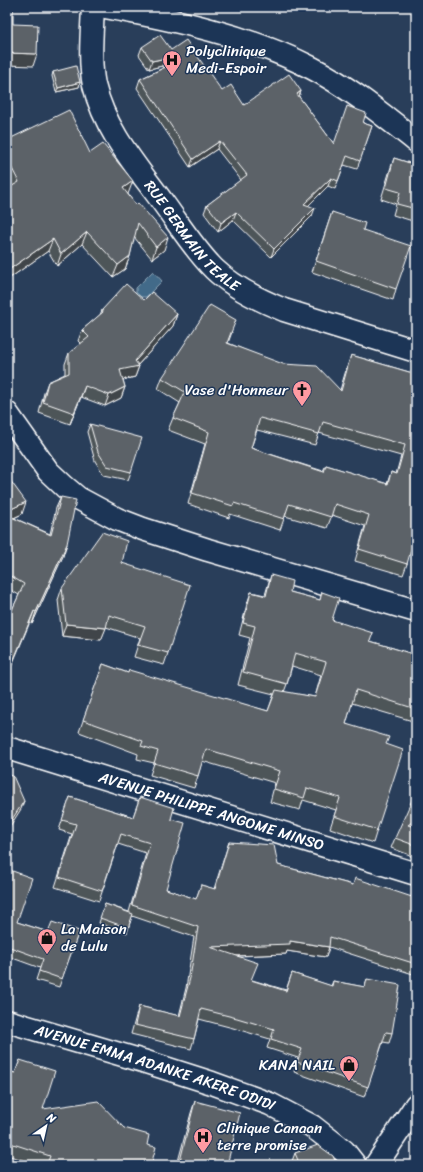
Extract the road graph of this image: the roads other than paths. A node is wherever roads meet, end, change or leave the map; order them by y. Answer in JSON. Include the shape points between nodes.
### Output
{"nodes":[{"id":1,"x":93,"y":7,"type":"edge"},
{"id":2,"x":105,"y":7,"type":"edge"},
{"id":3,"x":416,"y":141,"type":"edge"},
{"id":4,"x":416,"y":351,"type":"edge"},
{"id":5,"x":7,"y":413,"type":"edge"},
{"id":6,"x":416,"y":611,"type":"edge"},
{"id":7,"x":7,"y":748,"type":"edge"},
{"id":8,"x":416,"y":874,"type":"edge"},
{"id":9,"x":7,"y":1021,"type":"edge"},
{"id":10,"x":416,"y":1106,"type":"edge"},
{"id":11,"x":355,"y":1165,"type":"edge"},
{"id":12,"x":376,"y":1165,"type":"edge"}],
"edges":[{"from":1,"to":4,"type":"street","name":"RUE GERMAIN TEALE","via":[[92,64],[94,85],[100,104],[113,132],[196,248],[214,269],[234,286],[267,304]]},
{"from":2,"to":3,"type":"street","via":[[225,34],[280,53],[340,84]]},
{"from":5,"to":6,"type":"street","via":[[48,471],[83,501],[117,519],[208,550]]},
{"from":7,"to":8,"type":"street","name":"AVENUE PHILIPPE ANGOME MINSO"},
{"from":9,"to":11,"type":"street","name":"AVENUE EMMA ADANKE AKERE ODIDI","via":[[143,1061],[270,1104],[312,1126],[344,1151]]},
{"from":10,"to":12,"type":"street"}]}
